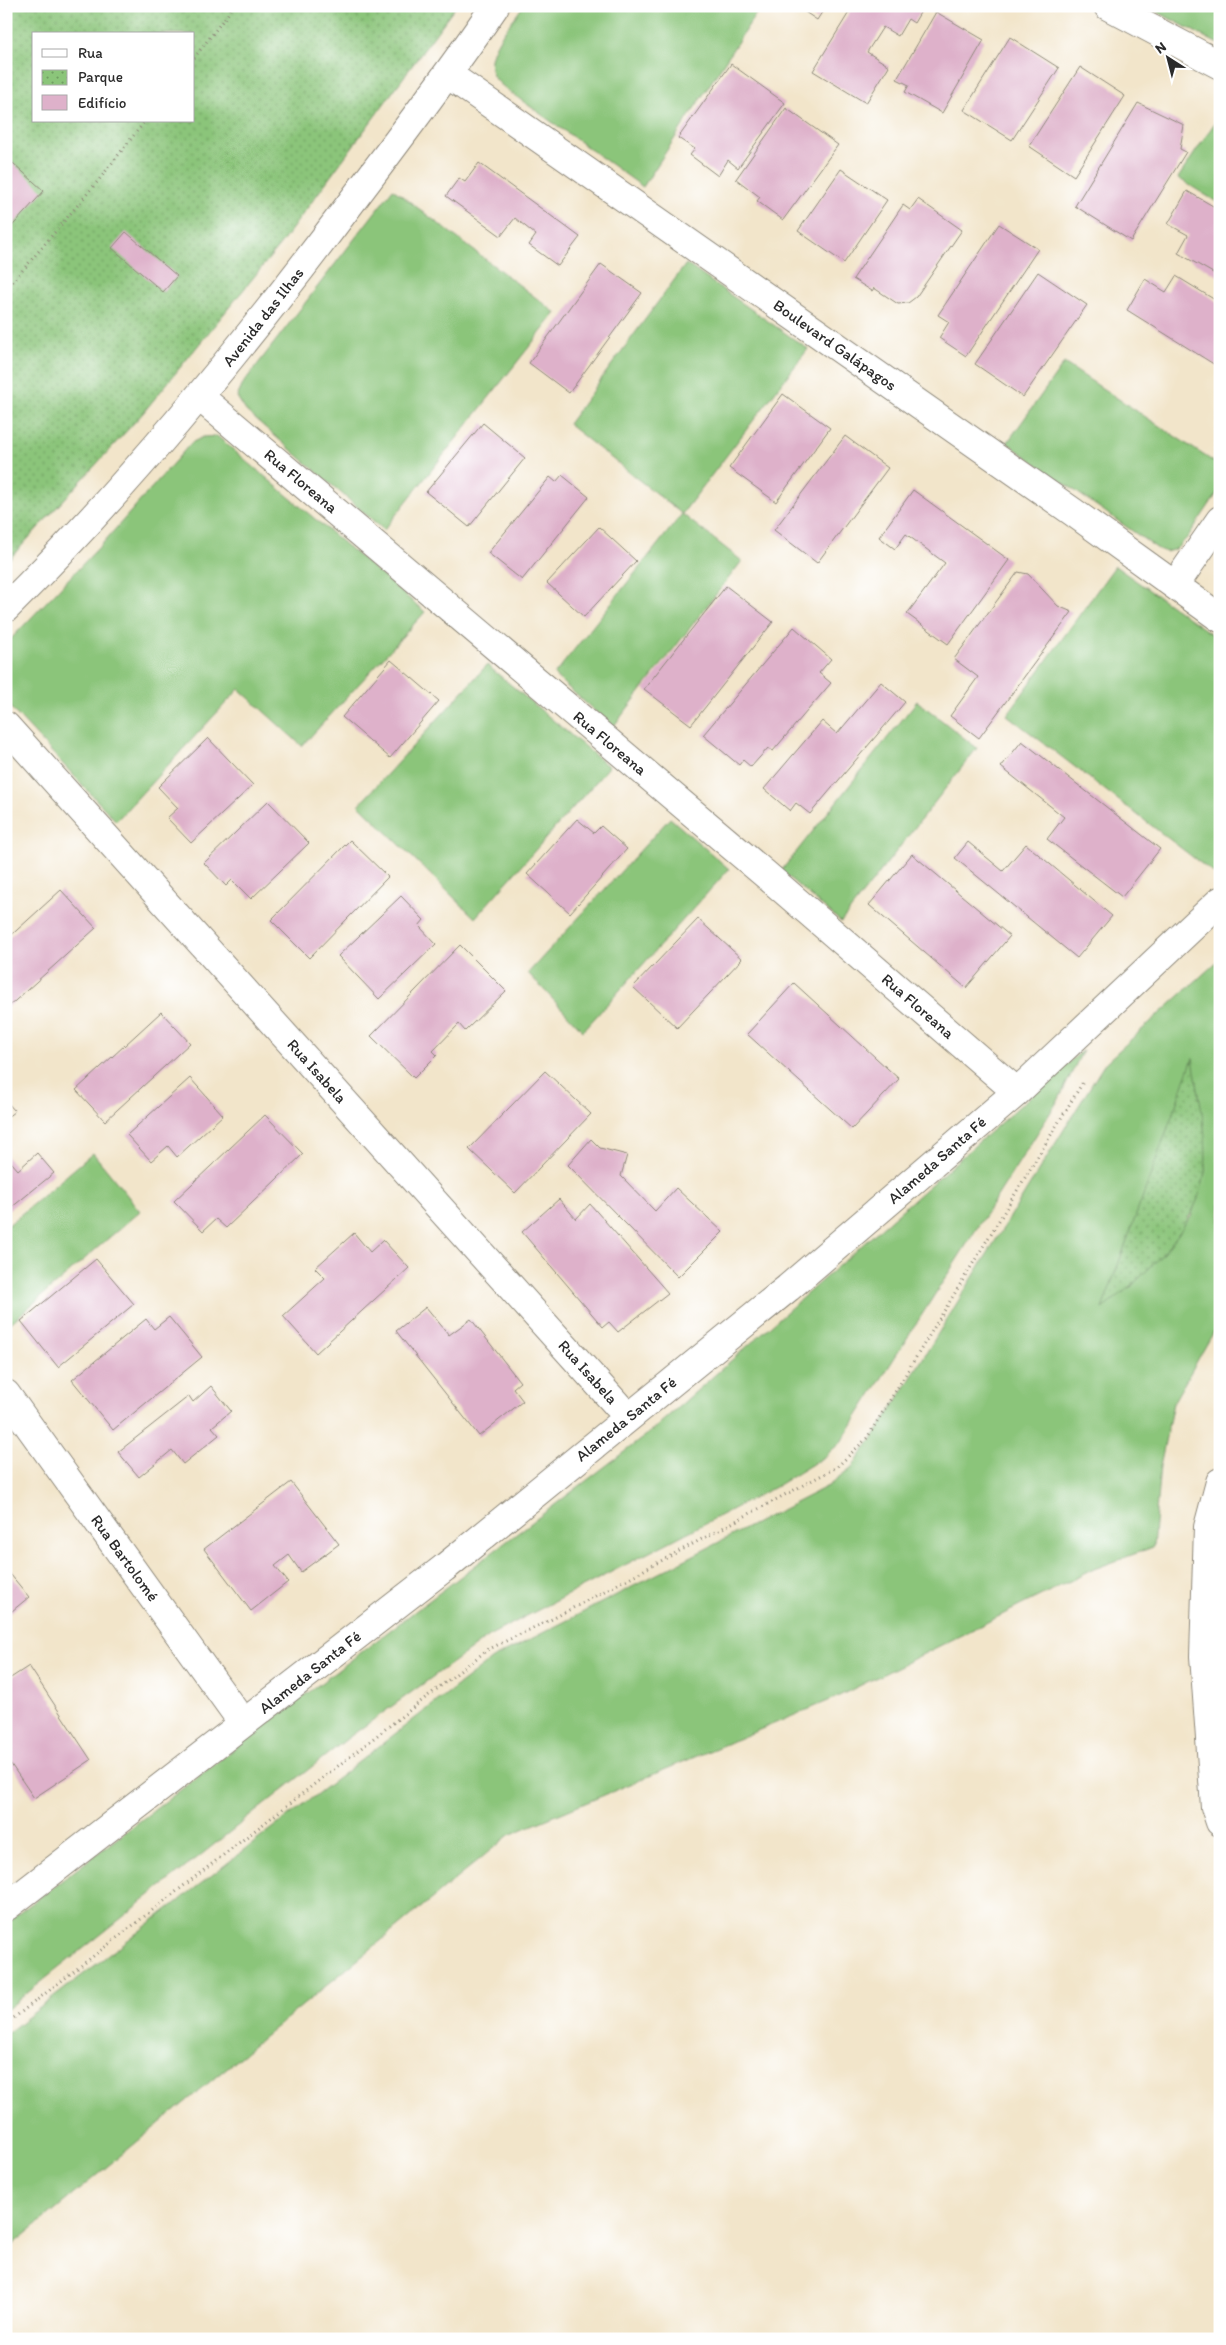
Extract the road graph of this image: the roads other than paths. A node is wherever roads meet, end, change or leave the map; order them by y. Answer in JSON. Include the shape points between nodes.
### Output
{"nodes":[{"id":1,"x":496,"y":6,"type":"edge"},
{"id":2,"x":1108,"y":6,"type":"edge"},
{"id":3,"x":1220,"y":65,"type":"edge"},
{"id":4,"x":448,"y":74,"type":"junction"},
{"id":5,"x":200,"y":397,"type":"junction"},
{"id":6,"x":1220,"y":520,"type":"edge"},
{"id":7,"x":1175,"y":585,"type":"junction"},
{"id":8,"x":6,"y":608,"type":"edge"},
{"id":9,"x":1220,"y":618,"type":"edge"},
{"id":10,"x":6,"y":726,"type":"edge"},
{"id":11,"x":1220,"y":901,"type":"edge"},
{"id":12,"x":1017,"y":1092,"type":"junction"},
{"id":13,"x":6,"y":1394,"type":"edge"},
{"id":14,"x":628,"y":1417,"type":"junction"},
{"id":15,"x":1220,"y":1482,"type":"edge"},
{"id":16,"x":243,"y":1723,"type":"junction"},
{"id":17,"x":1220,"y":1822,"type":"edge"},
{"id":18,"x":6,"y":1907,"type":"edge"}],
"edges":[{"from":1,"to":4,"type":"street","name":"Avenida das Ilhas"},
{"from":2,"to":3,"type":"street"},
{"from":4,"to":5,"type":"street","name":"Avenida das Ilhas"},
{"from":4,"to":7,"type":"street","name":"Boulevard Galápagos"},
{"from":5,"to":8,"type":"street","name":"Avenida das Ilhas","via":[[95,515]]},
{"from":5,"to":12,"type":"street","name":"Rua Floreana","via":[[765,874]]},
{"from":6,"to":7,"type":"street"},
{"from":7,"to":9,"type":"street","name":"Boulevard Galápagos"},
{"from":10,"to":14,"type":"street","name":"Rua Isabela"},
{"from":11,"to":12,"type":"street","name":"Alameda Santa Fé"},
{"from":12,"to":14,"type":"street","name":"Alameda Santa Fé","via":[[788,1288]]},
{"from":13,"to":16,"type":"street","name":"Rua Bartolomé"},
{"from":14,"to":16,"type":"street","name":"Alameda Santa Fé","via":[[444,1568]]},
{"from":15,"to":17,"type":"street","via":[[1208,1526],[1204,1656],[1215,1808]]},
{"from":16,"to":18,"type":"street","name":"Alameda Santa Fé"}]}
